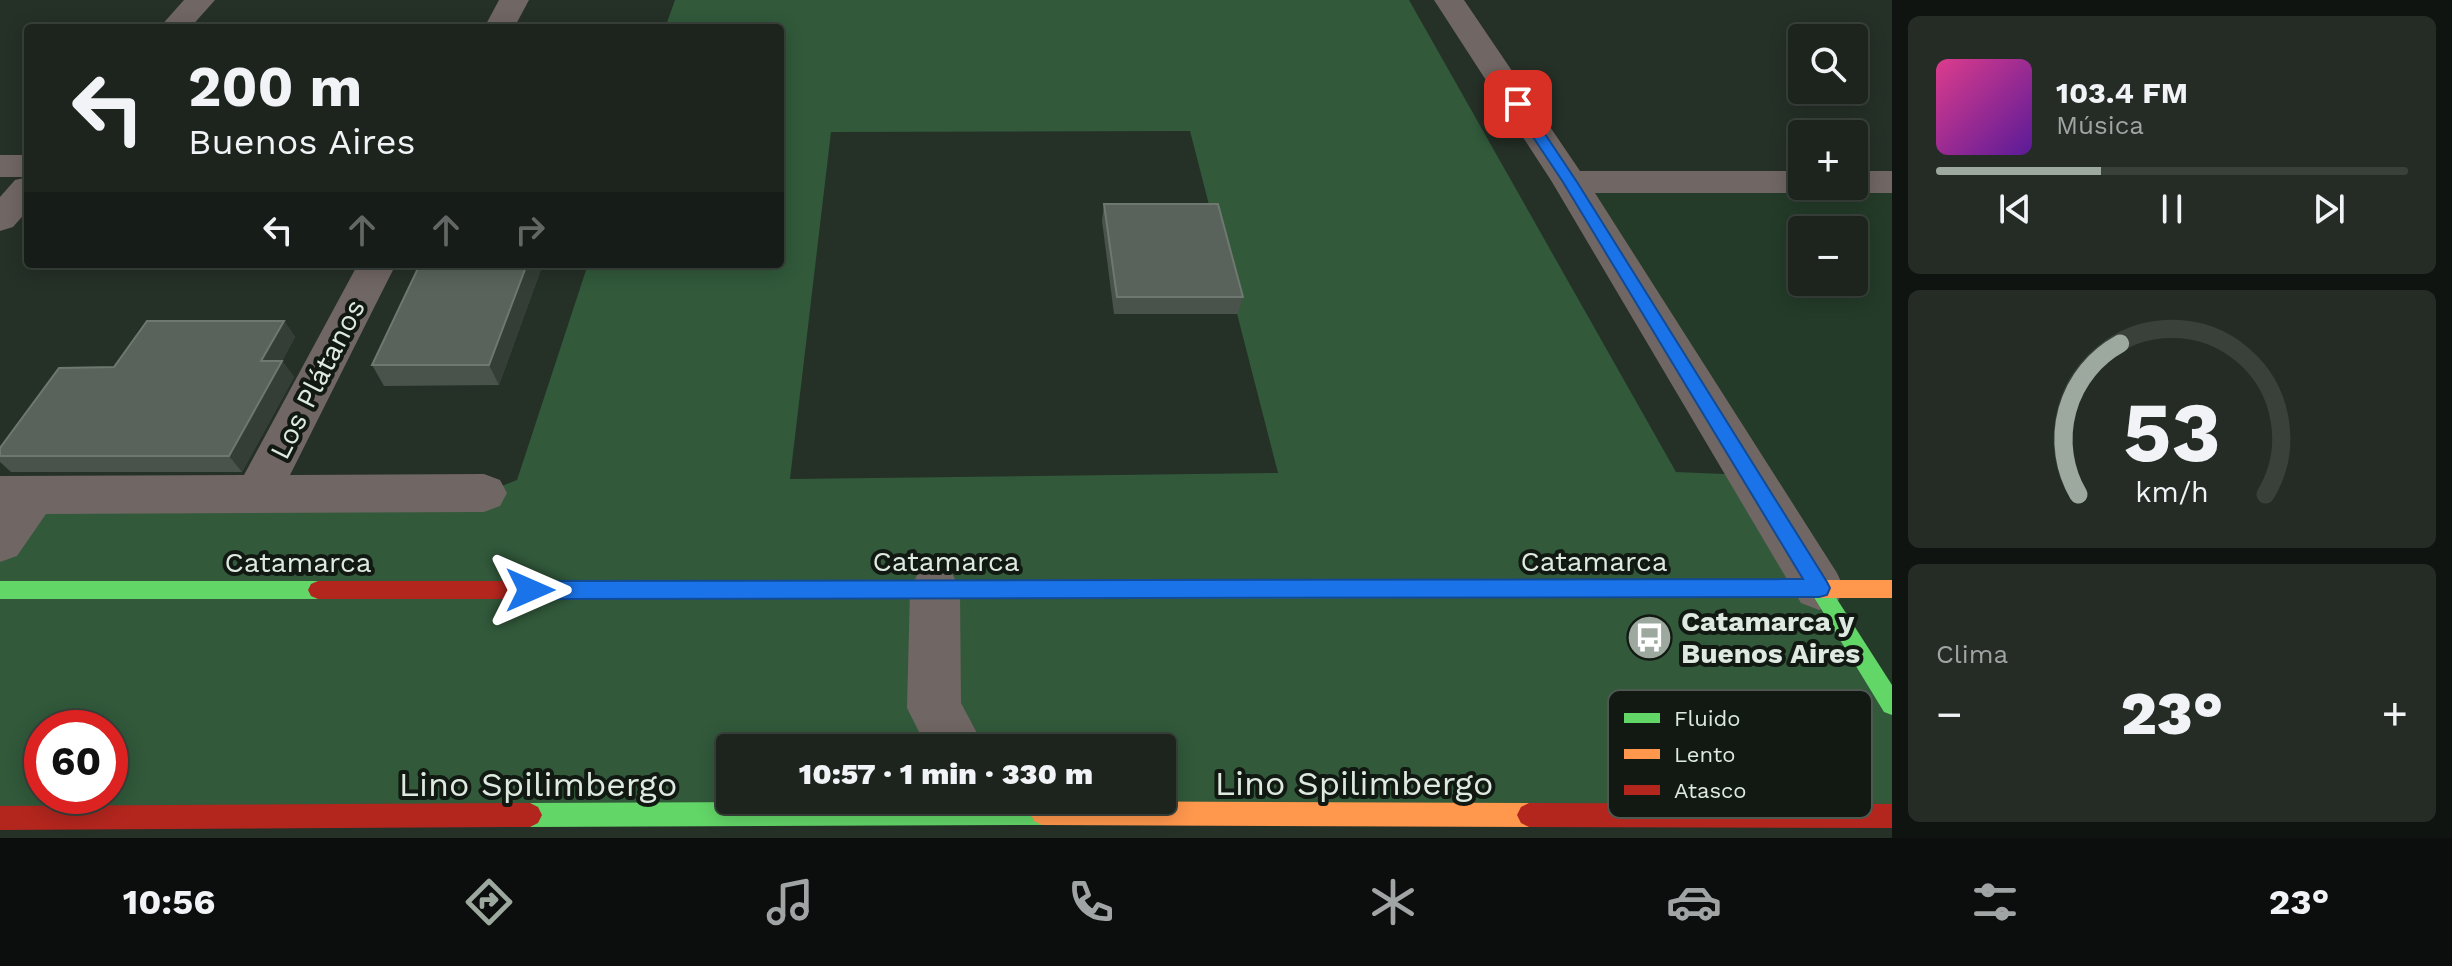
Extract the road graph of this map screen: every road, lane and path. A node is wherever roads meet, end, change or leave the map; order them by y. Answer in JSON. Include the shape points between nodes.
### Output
{"nodes":[{"id":1,"x":200,"y":0,"type":"edge"},
{"id":2,"x":514,"y":0,"type":"edge"},
{"id":3,"x":1449,"y":0,"type":"edge"},
{"id":4,"x":178,"y":24,"type":"edge"},
{"id":5,"x":501,"y":24,"type":"edge"},
{"id":6,"x":0,"y":166,"type":"edge"},
{"id":7,"x":24,"y":166,"type":"edge"},
{"id":8,"x":1570,"y":182,"type":"junction"},
{"id":9,"x":1788,"y":182,"type":"edge"},
{"id":10,"x":1868,"y":182,"type":"edge"},
{"id":11,"x":1892,"y":182,"type":"edge"},
{"id":12,"x":24,"y":192,"type":"edge"},
{"id":13,"x":0,"y":219,"type":"edge"},
{"id":14,"x":375,"y":268,"type":"edge"},
{"id":15,"x":484,"y":493,"type":"dead end"},
{"id":16,"x":16,"y":495,"type":"edge"},
{"id":17,"x":257,"y":495,"type":"junction"},
{"id":18,"x":0,"y":542,"type":"edge"},
{"id":19,"x":1819,"y":588,"type":"junction"},
{"id":20,"x":1892,"y":589,"type":"edge"},
{"id":21,"x":0,"y":590,"type":"edge"},
{"id":22,"x":935,"y":590,"type":"junction"},
{"id":23,"x":1892,"y":705,"type":"edge"},
{"id":24,"x":949,"y":734,"type":"edge"},
{"id":25,"x":1608,"y":816,"type":"edge"},
{"id":26,"x":1872,"y":816,"type":"edge"},
{"id":27,"x":1892,"y":816,"type":"edge"},
{"id":28,"x":999,"y":817,"type":"edge"},
{"id":29,"x":0,"y":818,"type":"edge"}],
"edges":[{"from":1,"to":4,"type":"street"},
{"from":2,"to":5,"type":"street"},
{"from":3,"to":8,"type":"street"},
{"from":6,"to":7,"type":"street"},
{"from":8,"to":9,"type":"street"},
{"from":8,"to":19,"type":"street"},
{"from":10,"to":11,"type":"street"},
{"from":12,"to":13,"type":"street"},
{"from":14,"to":17,"type":"street","name":"Los Plátanos"},
{"from":15,"to":17,"type":"street"},
{"from":16,"to":17,"type":"street"},
{"from":16,"to":18,"type":"street"},
{"from":19,"to":20,"type":"main road","name":"Catamarca"},
{"from":19,"to":22,"type":"main road","name":"Catamarca"},
{"from":19,"to":23,"type":"main road"},
{"from":21,"to":22,"type":"main road","name":"Catamarca"},
{"from":22,"to":24,"type":"street","via":[[934,708]]},
{"from":25,"to":28,"type":"main road","name":"Lino Spilimbergo"},
{"from":26,"to":27,"type":"main road","name":"Lino Spilimbergo"},
{"from":28,"to":29,"type":"main road","name":"Lino Spilimbergo"}]}
